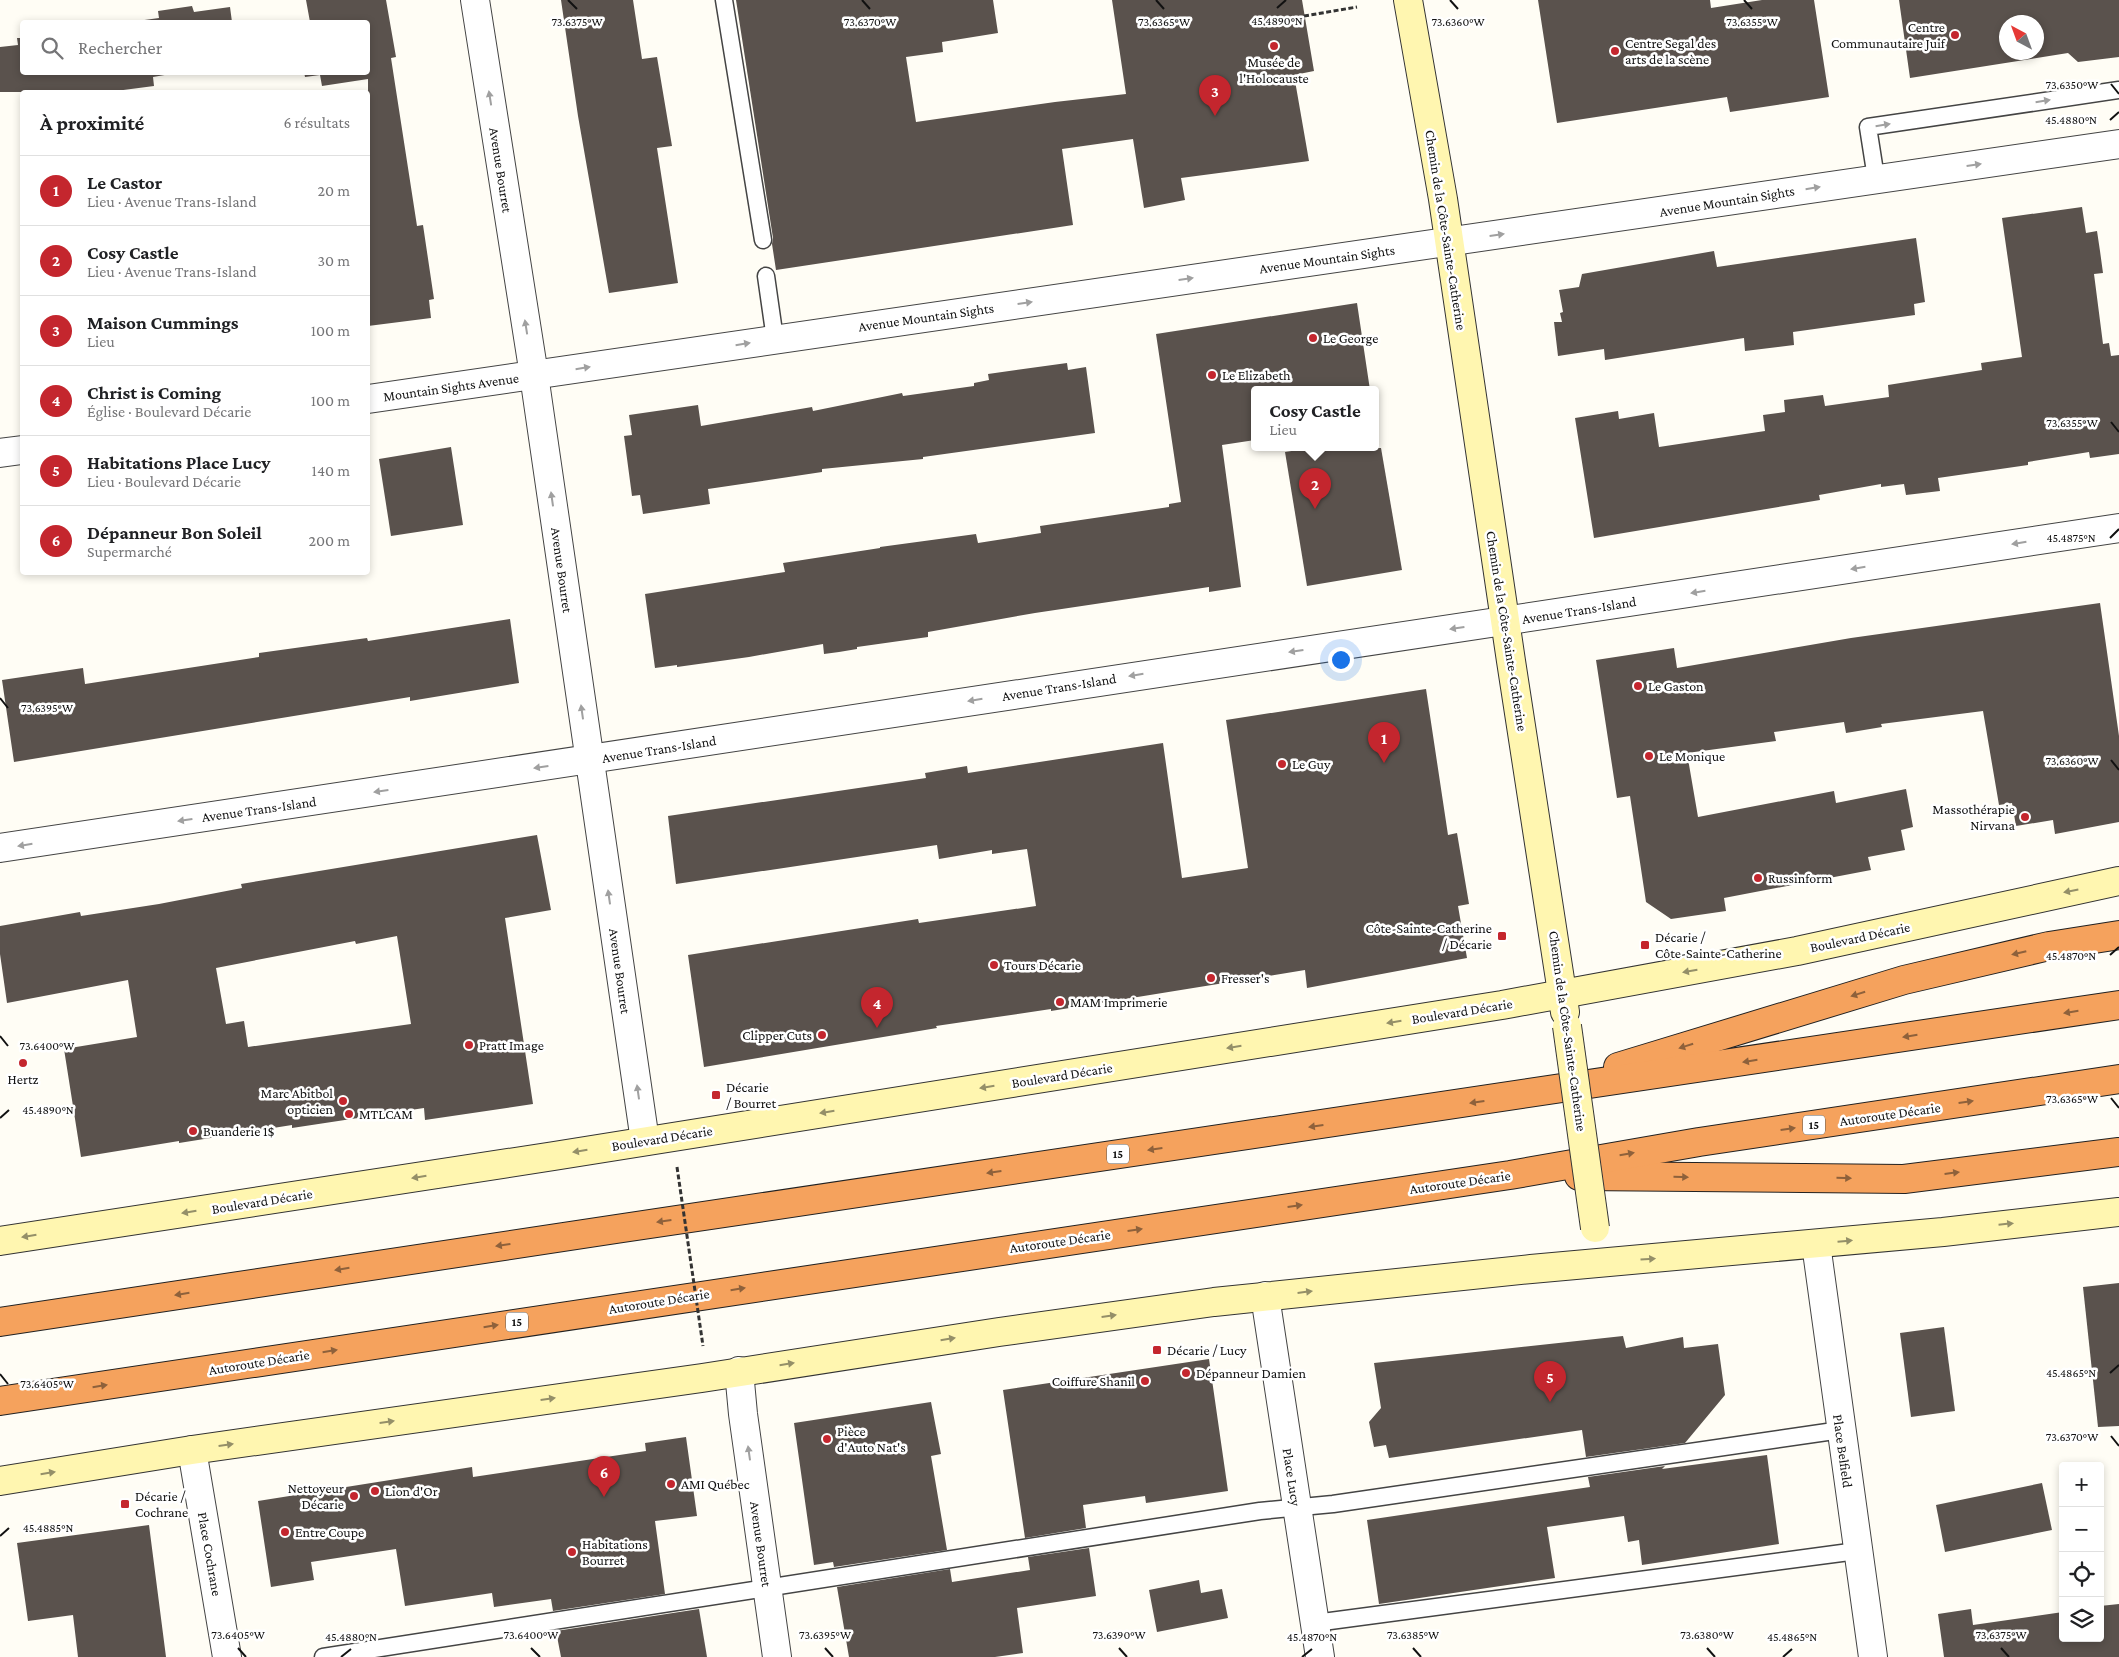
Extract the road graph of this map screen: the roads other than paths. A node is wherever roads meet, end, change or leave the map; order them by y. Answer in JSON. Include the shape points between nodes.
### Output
{"nodes":[{"id":1,"x":474,"y":0,"type":"edge"},
{"id":2,"x":724,"y":0,"type":"edge"},
{"id":3,"x":1408,"y":0,"type":"edge"},
{"id":4,"x":2119,"y":90,"type":"edge"},
{"id":5,"x":2119,"y":144,"type":"edge"},
{"id":6,"x":1876,"y":178,"type":"junction"},
{"id":7,"x":763,"y":240,"type":"dead end"},
{"id":8,"x":1448,"y":242,"type":"junction"},
{"id":9,"x":766,"y":276,"type":"dead end"},
{"id":10,"x":775,"y":340,"type":"junction"},
{"id":11,"x":534,"y":375,"type":"junction"},
{"id":12,"x":370,"y":399,"type":"edge"},
{"id":13,"x":20,"y":450,"type":"edge"},
{"id":14,"x":0,"y":453,"type":"edge"},
{"id":15,"x":2119,"y":528,"type":"edge"},
{"id":16,"x":1505,"y":621,"type":"junction"},
{"id":17,"x":590,"y":760,"type":"junction"},
{"id":18,"x":0,"y":848,"type":"edge"},
{"id":19,"x":2119,"y":881,"type":"edge"},
{"id":20,"x":2119,"y":934,"type":"edge"},
{"id":21,"x":1563,"y":994,"type":"junction"},
{"id":22,"x":2119,"y":1005,"type":"edge"},
{"id":23,"x":2119,"y":1079,"type":"edge"},
{"id":24,"x":1525,"y":1095,"type":"junction"},
{"id":25,"x":645,"y":1141,"type":"junction"},
{"id":26,"x":2119,"y":1152,"type":"edge"},
{"id":27,"x":1510,"y":1175,"type":"junction"},
{"id":28,"x":2119,"y":1212,"type":"edge"},
{"id":29,"x":0,"y":1241,"type":"edge"},
{"id":30,"x":1816,"y":1244,"type":"junction"},
{"id":31,"x":1600,"y":1263,"type":"junction"},
{"id":32,"x":1264,"y":1296,"type":"junction"},
{"id":33,"x":0,"y":1322,"type":"edge"},
{"id":34,"x":739,"y":1371,"type":"junction"},
{"id":35,"x":0,"y":1401,"type":"edge"},
{"id":36,"x":1841,"y":1430,"type":"junction"},
{"id":37,"x":192,"y":1450,"type":"junction"},
{"id":38,"x":0,"y":1481,"type":"edge"},
{"id":39,"x":1297,"y":1508,"type":"junction"},
{"id":40,"x":1857,"y":1550,"type":"junction"},
{"id":41,"x":767,"y":1587,"type":"junction"},
{"id":42,"x":1315,"y":1623,"type":"junction"},
{"id":43,"x":227,"y":1657,"type":"edge"},
{"id":44,"x":322,"y":1657,"type":"edge"},
{"id":45,"x":777,"y":1657,"type":"edge"},
{"id":46,"x":1320,"y":1657,"type":"edge"},
{"id":47,"x":1873,"y":1657,"type":"edge"}],
"edges":[{"from":11,"to":1,"type":"street","name":"Avenue Bourret","one_way":true},
{"from":2,"to":7,"type":"lane"},
{"from":3,"to":8,"type":"main road","name":"Chemin de la Côte-Sainte-Catherine"},
{"from":6,"to":4,"type":"lane","one_way":true,"via":[[1868,127]]},
{"from":6,"to":5,"type":"street","name":"Avenue Mountain Sights","one_way":true},
{"from":8,"to":6,"type":"street","name":"Avenue Mountain Sights","one_way":true},
{"from":10,"to":8,"type":"street","name":"Avenue Mountain Sights","one_way":true},
{"from":8,"to":16,"type":"main road","name":"Chemin de la Côte-Sainte-Catherine"},
{"from":9,"to":10,"type":"lane"},
{"from":11,"to":10,"type":"street","name":"Avenue Mountain Sights","one_way":true},
{"from":11,"to":12,"type":"street","name":"Mountain Sights Avenue"},
{"from":17,"to":11,"type":"street","name":"Avenue Bourret","one_way":true},
{"from":13,"to":14,"type":"street"},
{"from":15,"to":16,"type":"street","name":"Avenue Trans-Island","one_way":true},
{"from":16,"to":17,"type":"street","name":"Avenue Trans-Island","one_way":true},
{"from":16,"to":21,"type":"main road","name":"Chemin de la Côte-Sainte-Catherine"},
{"from":17,"to":18,"type":"street","name":"Avenue Trans-Island","one_way":true},
{"from":25,"to":17,"type":"street","name":"Avenue Bourret","one_way":true},
{"from":19,"to":21,"type":"main road","name":"Boulevard Décarie","one_way":true,"via":[[1797,951]]},
{"from":20,"to":24,"type":"highway","one_way":true,"via":[[2049,946],[1904,980]]},
{"from":21,"to":25,"type":"main road","name":"Boulevard Décarie","one_way":true},
{"from":21,"to":31,"type":"main road","name":"Chemin de la Côte-Sainte-Catherine","bridge":true},
{"from":22,"to":24,"type":"highway","number":"15","one_way":true},
{"from":27,"to":23,"type":"highway","name":"Autoroute Décarie","number":"15","one_way":true,"via":[[1699,1142]]},
{"from":24,"to":33,"type":"highway","number":"15","one_way":true,"via":[[418,1257]]},
{"from":25,"to":29,"type":"main road","name":"Boulevard Décarie","one_way":true},
{"from":27,"to":26,"type":"highway","one_way":true,"via":[[1904,1179]]},
{"from":35,"to":27,"type":"highway","name":"Autoroute Décarie","number":"15","one_way":true},
{"from":30,"to":28,"type":"main road","one_way":true},
{"from":31,"to":30,"type":"main road","one_way":true},
{"from":30,"to":36,"type":"street","name":"Place Belfield"},
{"from":32,"to":31,"type":"main road","one_way":true},
{"from":34,"to":32,"type":"main road","one_way":true,"via":[[1063,1322]]},
{"from":32,"to":39,"type":"street","name":"Place Lucy"},
{"from":37,"to":34,"type":"main road","one_way":true},
{"from":41,"to":34,"type":"street","name":"Avenue Bourret","one_way":true},
{"from":36,"to":39,"type":"lane"},
{"from":36,"to":40,"type":"street","name":"Place Belfield"},
{"from":38,"to":37,"type":"main road","one_way":true},
{"from":37,"to":43,"type":"street","name":"Place Cochrane"},
{"from":39,"to":41,"type":"lane"},
{"from":39,"to":42,"type":"street","name":"Place Lucy"},
{"from":40,"to":42,"type":"lane"},
{"from":40,"to":47,"type":"street","name":"Place Belfield"},
{"from":41,"to":44,"type":"lane"},
{"from":41,"to":45,"type":"street","name":"Avenue Bourret"},
{"from":42,"to":46,"type":"street","name":"Place Lucy"}]}
